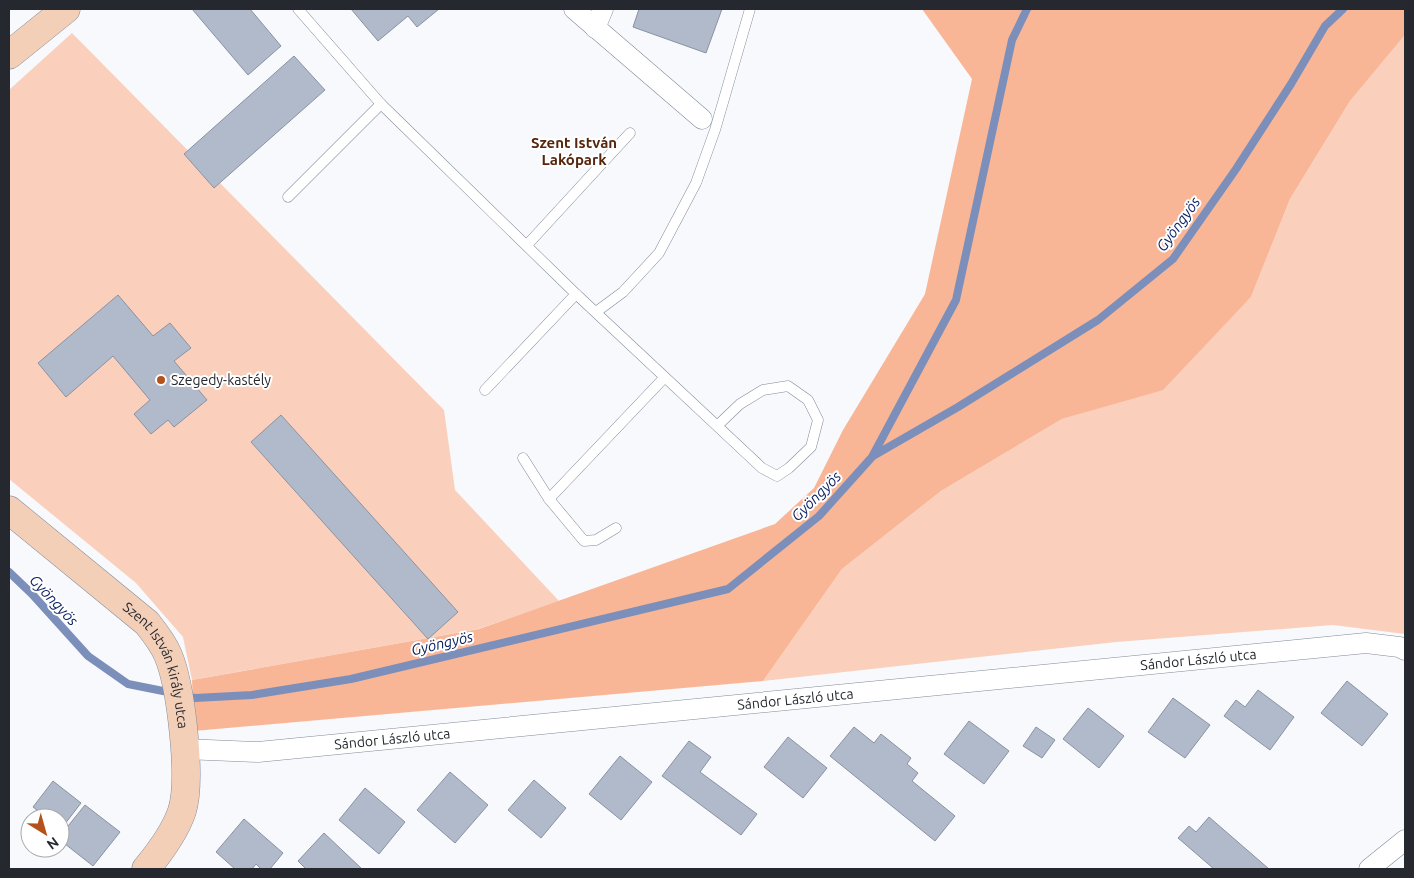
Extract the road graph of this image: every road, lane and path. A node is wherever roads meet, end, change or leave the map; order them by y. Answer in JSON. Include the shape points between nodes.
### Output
{"nodes":[{"id":1,"x":66,"y":9,"type":"edge"},
{"id":2,"x":298,"y":9,"type":"edge"},
{"id":3,"x":574,"y":9,"type":"edge"},
{"id":4,"x":602,"y":9,"type":"edge"},
{"id":5,"x":750,"y":9,"type":"edge"},
{"id":6,"x":595,"y":28,"type":"junction"},
{"id":7,"x":9,"y":55,"type":"edge"},
{"id":8,"x":381,"y":104,"type":"junction"},
{"id":9,"x":708,"y":124,"type":"junction"},
{"id":10,"x":630,"y":132,"type":"dead end"},
{"id":11,"x":288,"y":197,"type":"dead end"},
{"id":12,"x":527,"y":245,"type":"junction"},
{"id":13,"x":576,"y":294,"type":"junction"},
{"id":14,"x":596,"y":312,"type":"junction"},
{"id":15,"x":664,"y":378,"type":"junction"},
{"id":16,"x":485,"y":390,"type":"dead end"},
{"id":17,"x":717,"y":426,"type":"junction"},
{"id":18,"x":523,"y":458,"type":"dead end"},
{"id":19,"x":549,"y":499,"type":"junction"},
{"id":20,"x":9,"y":510,"type":"edge"},
{"id":21,"x":616,"y":528,"type":"dead end"},
{"id":22,"x":1405,"y":650,"type":"edge"},
{"id":23,"x":184,"y":749,"type":"junction"},
{"id":24,"x":1405,"y":840,"type":"edge"},
{"id":25,"x":146,"y":869,"type":"edge"},
{"id":26,"x":1369,"y":869,"type":"edge"}],
"edges":[{"from":1,"to":7,"type":"street"},
{"from":2,"to":8,"type":"lane"},
{"from":3,"to":6,"type":"street"},
{"from":4,"to":6,"type":"street"},
{"from":5,"to":9,"type":"lane"},
{"from":6,"to":9,"type":"street"},
{"from":8,"to":11,"type":"lane"},
{"from":8,"to":12,"type":"lane"},
{"from":9,"to":14,"type":"lane","via":[[696,183],[659,253],[623,292]]},
{"from":10,"to":12,"type":"lane"},
{"from":12,"to":13,"type":"lane"},
{"from":13,"to":14,"type":"lane"},
{"from":13,"to":16,"type":"lane"},
{"from":14,"to":15,"type":"lane"},
{"from":15,"to":17,"type":"lane"},
{"from":15,"to":19,"type":"lane"},
{"from":17,"to":17,"type":"lane","via":[[762,468],[776,476],[811,448],[818,420],[808,400],[788,386],[763,390],[740,404]]},
{"from":18,"to":19,"type":"lane"},
{"from":19,"to":21,"type":"lane","via":[[584,540],[596,540]]},
{"from":20,"to":23,"type":"street","name":"Szent István király utca","via":[[147,623],[158,638],[168,654],[176,678]]},
{"from":22,"to":23,"type":"street","name":"Sándor László utca","via":[[1366,643],[258,752]]},
{"from":23,"to":25,"type":"street","name":"Szent István király utca","via":[[186,782],[182,810],[170,837]]},
{"from":24,"to":26,"type":"street"}]}
